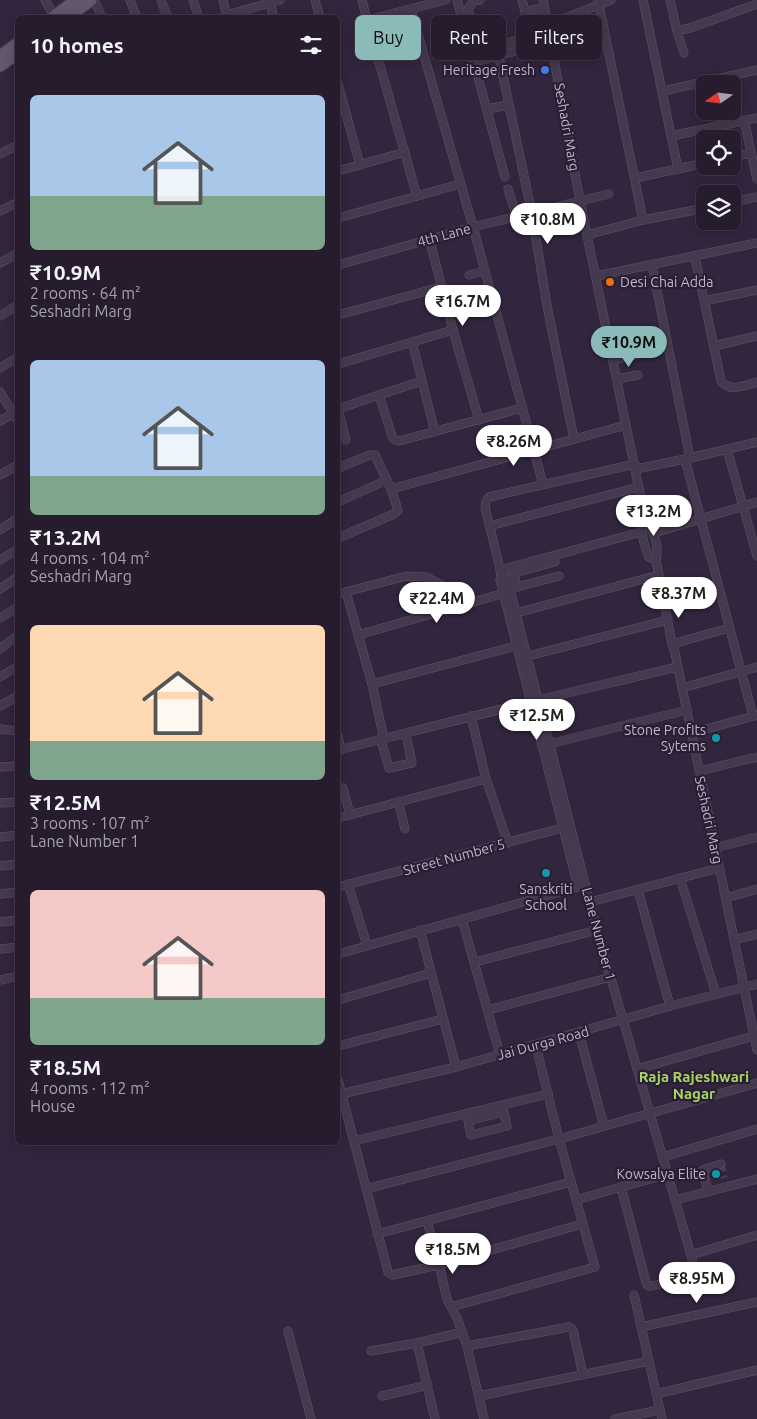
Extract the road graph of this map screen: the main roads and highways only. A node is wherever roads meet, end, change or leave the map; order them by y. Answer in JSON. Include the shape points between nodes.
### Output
{"nodes":[{"id":1,"x":76,"y":0,"type":"edge"},
{"id":2,"x":92,"y":0,"type":"edge"},
{"id":3,"x":62,"y":13,"type":"edge"},
{"id":4,"x":15,"y":45,"type":"edge"},
{"id":5,"x":15,"y":55,"type":"edge"},
{"id":6,"x":0,"y":56,"type":"edge"},
{"id":7,"x":0,"y":66,"type":"edge"}],
"edges":[{"from":1,"to":3,"type":"main road"},
{"from":2,"to":3,"type":"main road"},
{"from":4,"to":6,"type":"main road"},
{"from":5,"to":7,"type":"main road"}]}
